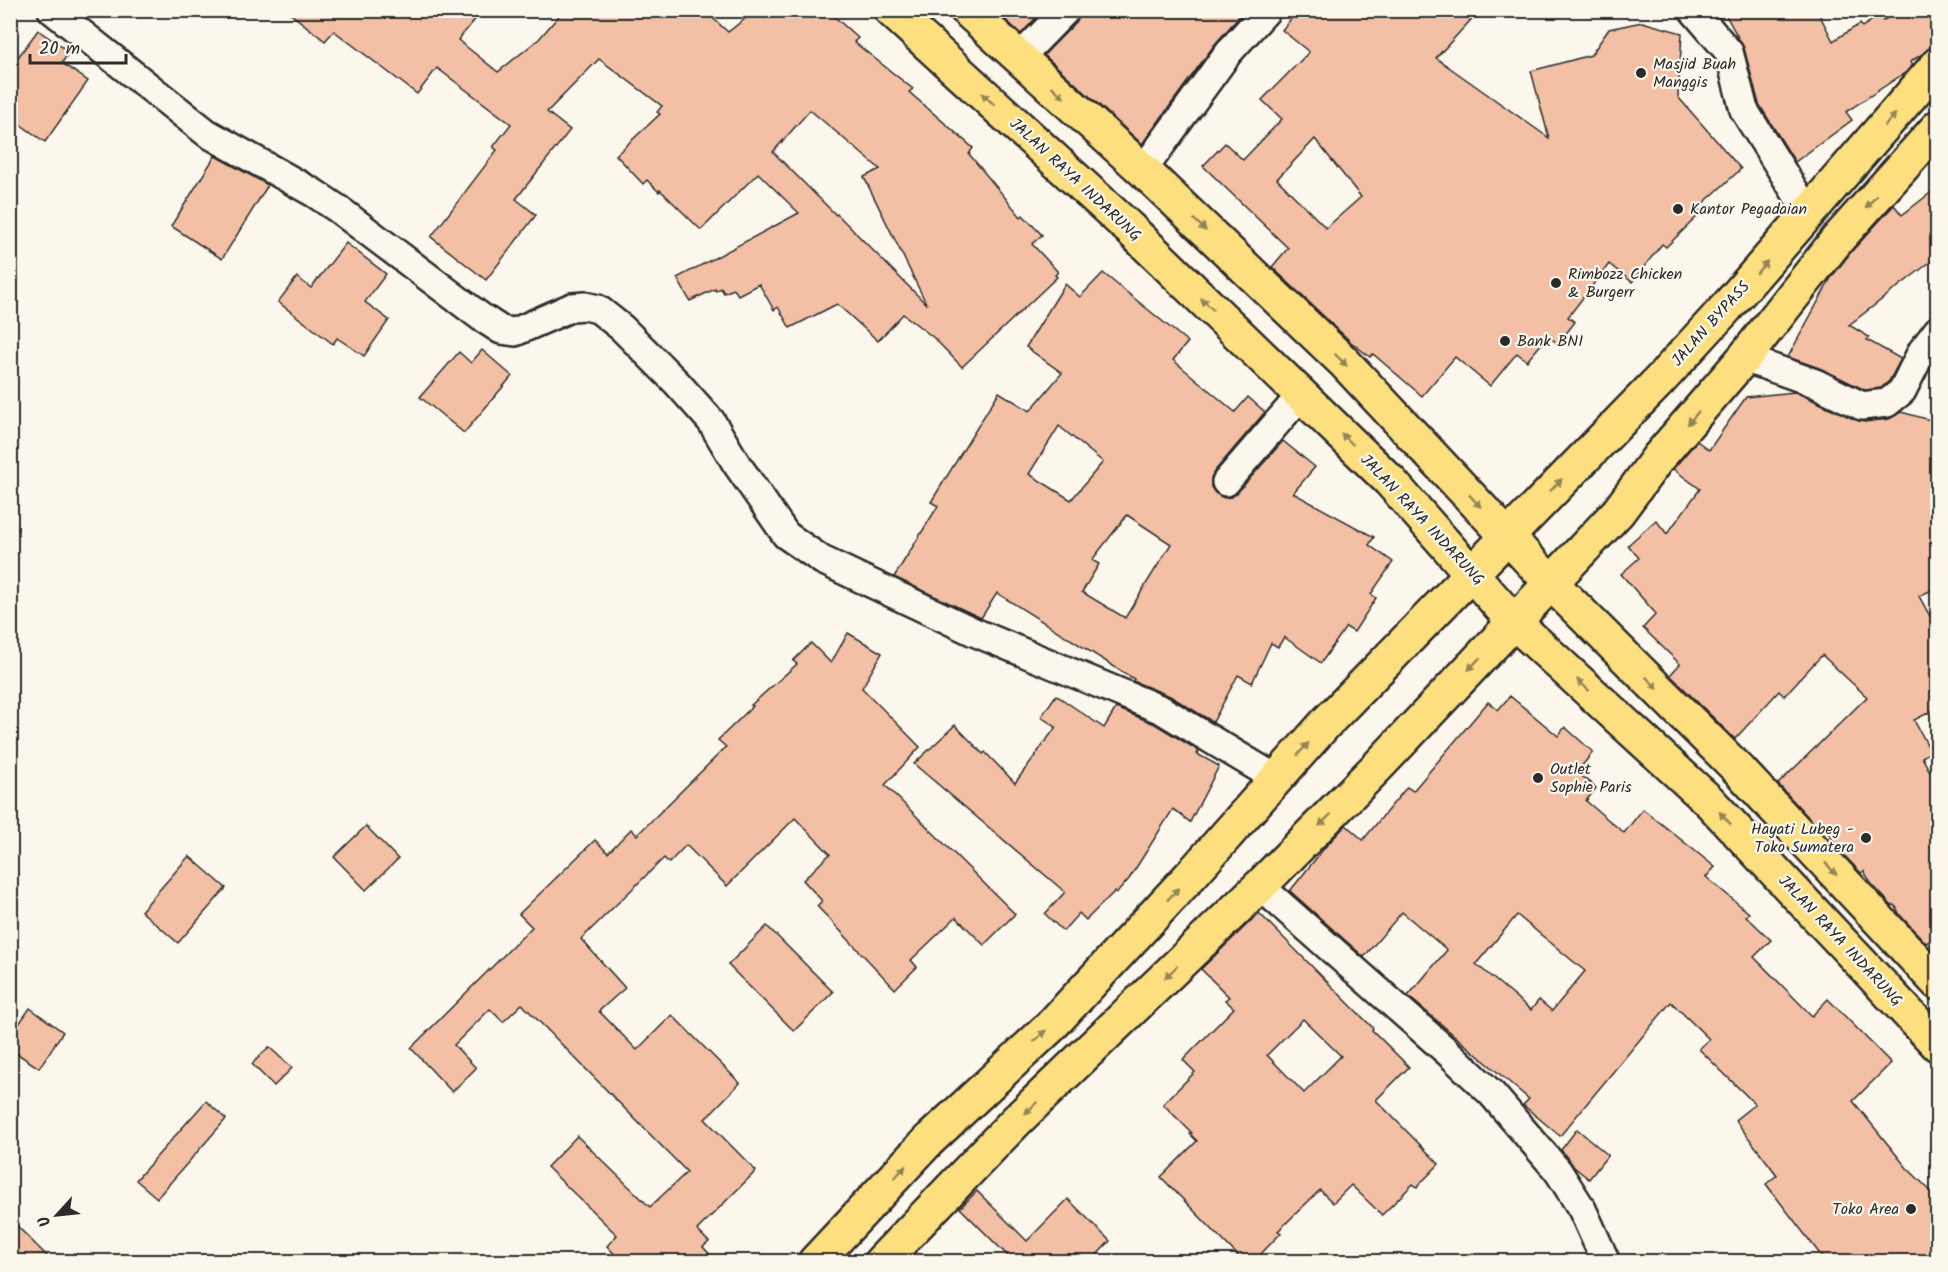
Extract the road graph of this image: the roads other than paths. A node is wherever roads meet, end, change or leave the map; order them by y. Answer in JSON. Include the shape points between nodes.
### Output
{"nodes":[{"id":1,"x":52,"y":10,"type":"edge"},
{"id":2,"x":891,"y":10,"type":"edge"},
{"id":3,"x":967,"y":10,"type":"edge"},
{"id":4,"x":1066,"y":10,"type":"edge"},
{"id":5,"x":1267,"y":10,"type":"edge"},
{"id":6,"x":1693,"y":10,"type":"edge"},
{"id":7,"x":1020,"y":57,"type":"junction"},
{"id":8,"x":1938,"y":64,"type":"edge"},
{"id":9,"x":1938,"y":127,"type":"edge"},
{"id":10,"x":1143,"y":170,"type":"junction"},
{"id":11,"x":1809,"y":214,"type":"junction"},
{"id":12,"x":1938,"y":330,"type":"edge"},
{"id":13,"x":1737,"y":366,"type":"junction"},
{"id":14,"x":1301,"y":395,"type":"junction"},
{"id":15,"x":1226,"y":482,"type":"dead end"},
{"id":16,"x":1508,"y":535,"type":"junction"},
{"id":17,"x":1471,"y":572,"type":"junction"},
{"id":18,"x":1551,"y":583,"type":"junction"},
{"id":19,"x":1514,"y":622,"type":"junction"},
{"id":20,"x":1277,"y":779,"type":"junction"},
{"id":21,"x":1260,"y":886,"type":"junction"},
{"id":22,"x":1938,"y":983,"type":"edge"},
{"id":23,"x":1938,"y":1045,"type":"edge"},
{"id":24,"x":815,"y":1262,"type":"edge"},
{"id":25,"x":881,"y":1262,"type":"edge"},
{"id":26,"x":1606,"y":1262,"type":"edge"}],
"edges":[{"from":1,"to":20,"type":"street","via":[[207,133],[338,209],[501,330],[515,332],[572,308],[598,309],[622,328],[711,421],[786,535],[822,560],[974,632],[1162,710]]},
{"from":14,"to":2,"type":"main road","name":"JALAN RAYA INDARUNG","one_way":true,"via":[[1129,228]]},
{"from":3,"to":7,"type":"main road"},
{"from":4,"to":7,"type":"street"},
{"from":5,"to":10,"type":"street","via":[[1228,53]]},
{"from":6,"to":11,"type":"street","via":[[1729,52],[1744,110]]},
{"from":7,"to":10,"type":"main road","one_way":true},
{"from":11,"to":8,"type":"main road","name":"JALAN BYPASS","one_way":true},
{"from":9,"to":13,"type":"main road","one_way":true,"via":[[1837,240]]},
{"from":10,"to":16,"type":"main road","one_way":true,"via":[[1344,362]]},
{"from":16,"to":11,"type":"main road","name":"JALAN BYPASS","one_way":true,"via":[[1660,380]]},
{"from":12,"to":13,"type":"street","via":[[1922,351],[1902,391],[1887,403],[1862,406],[1815,383]]},
{"from":13,"to":18,"type":"main road","one_way":true,"via":[[1658,458],[1618,512]]},
{"from":14,"to":15,"type":"street"},
{"from":17,"to":14,"type":"main road","name":"JALAN RAYA INDARUNG","one_way":true,"via":[[1390,481]]},
{"from":16,"to":17,"type":"main road","name":"JALAN BYPASS"},
{"from":16,"to":18,"type":"main road"},
{"from":17,"to":19,"type":"main road","name":"JALAN RAYA INDARUNG"},
{"from":20,"to":17,"type":"main road","name":"JALAN BYPASS","one_way":true},
{"from":18,"to":19,"type":"main road"},
{"from":18,"to":22,"type":"main road","one_way":true,"via":[[1739,770]]},
{"from":19,"to":21,"type":"main road","one_way":true},
{"from":23,"to":19,"type":"main road","name":"JALAN RAYA INDARUNG","one_way":true,"via":[[1709,801]]},
{"from":24,"to":20,"type":"main road","name":"JALAN BYPASS","one_way":true,"via":[[928,1141],[1049,1028]]},
{"from":21,"to":25,"type":"main road","one_way":true,"via":[[965,1173]]},
{"from":21,"to":26,"type":"street","via":[[1492,1095],[1558,1171],[1582,1209]]}]}
